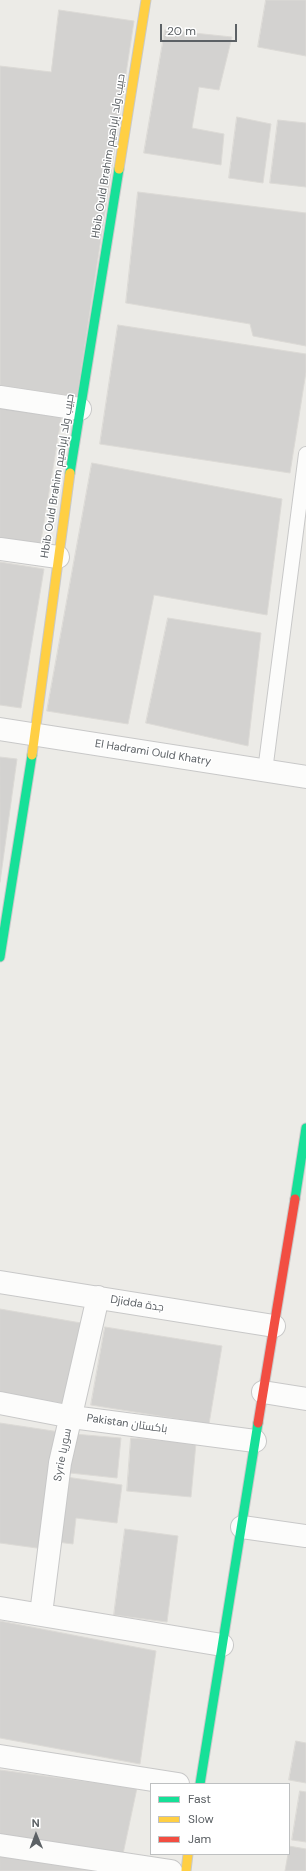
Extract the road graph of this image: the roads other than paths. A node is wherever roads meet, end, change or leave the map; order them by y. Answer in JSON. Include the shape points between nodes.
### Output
{"nodes":[{"id":1,"x":146,"y":0,"type":"edge"},
{"id":2,"x":0,"y":397,"type":"edge"},
{"id":3,"x":80,"y":409,"type":"junction"},
{"id":4,"x":306,"y":454,"type":"edge"},
{"id":5,"x":0,"y":549,"type":"edge"},
{"id":6,"x":58,"y":557,"type":"junction"},
{"id":7,"x":0,"y":729,"type":"edge"},
{"id":8,"x":35,"y":734,"type":"junction"},
{"id":9,"x":265,"y":771,"type":"junction"},
{"id":10,"x":306,"y":777,"type":"edge"},
{"id":11,"x":0,"y":957,"type":"edge"},
{"id":12,"x":306,"y":1128,"type":"edge"},
{"id":13,"x":0,"y":1282,"type":"edge"},
{"id":14,"x":98,"y":1297,"type":"junction"},
{"id":15,"x":274,"y":1326,"type":"junction"},
{"id":16,"x":263,"y":1392,"type":"junction"},
{"id":17,"x":306,"y":1398,"type":"edge"},
{"id":18,"x":0,"y":1403,"type":"edge"},
{"id":19,"x":72,"y":1416,"type":"junction"},
{"id":20,"x":255,"y":1441,"type":"junction"},
{"id":21,"x":242,"y":1527,"type":"junction"},
{"id":22,"x":306,"y":1536,"type":"edge"},
{"id":23,"x":0,"y":1608,"type":"edge"},
{"id":24,"x":41,"y":1614,"type":"junction"},
{"id":25,"x":222,"y":1645,"type":"junction"},
{"id":26,"x":0,"y":1756,"type":"edge"},
{"id":27,"x":172,"y":1783,"type":"edge"},
{"id":28,"x":200,"y":1783,"type":"edge"},
{"id":29,"x":0,"y":1845,"type":"edge"},
{"id":30,"x":188,"y":1855,"type":"edge"},
{"id":31,"x":171,"y":1871,"type":"edge"},
{"id":32,"x":186,"y":1871,"type":"edge"}],
"edges":[{"from":1,"to":3,"type":"street","name":"Hbib Ould Brahim حبيب ولد إبراهيم"},
{"from":2,"to":3,"type":"street"},
{"from":3,"to":6,"type":"street","name":"Hbib Ould Brahim حبيب ولد إبراهيم"},
{"from":4,"to":9,"type":"lane"},
{"from":5,"to":6,"type":"street"},
{"from":6,"to":8,"type":"street","name":"Hbib Ould Brahim حبيب ولد إبراهيم"},
{"from":7,"to":8,"type":"street","name":"El Hadrami Ould Khatry"},
{"from":8,"to":9,"type":"street","name":"El Hadrami Ould Khatry"},
{"from":8,"to":11,"type":"street","name":"Hbib Ould Brahim حبيب ولد إبراهيم"},
{"from":9,"to":10,"type":"street","name":"El Hadrami Ould Khatry"},
{"from":12,"to":15,"type":"street"},
{"from":13,"to":14,"type":"street","name":"Djidda جدة"},
{"from":14,"to":15,"type":"street","name":"Djidda جدة"},
{"from":14,"to":19,"type":"street","name":"Syrie سوريا"},
{"from":15,"to":16,"type":"street"},
{"from":16,"to":17,"type":"street"},
{"from":16,"to":20,"type":"street"},
{"from":18,"to":19,"type":"street","name":"Pakistan باكستان"},
{"from":19,"to":20,"type":"street","name":"Pakistan باكستان"},
{"from":19,"to":24,"type":"street","name":"Syrie سوريا","via":[[60,1463]]},
{"from":20,"to":21,"type":"street"},
{"from":21,"to":22,"type":"street"},
{"from":21,"to":25,"type":"street"},
{"from":23,"to":24,"type":"street"},
{"from":24,"to":25,"type":"street"},
{"from":25,"to":28,"type":"street"},
{"from":26,"to":27,"type":"street"},
{"from":29,"to":31,"type":"street"},
{"from":30,"to":32,"type":"street"}]}
